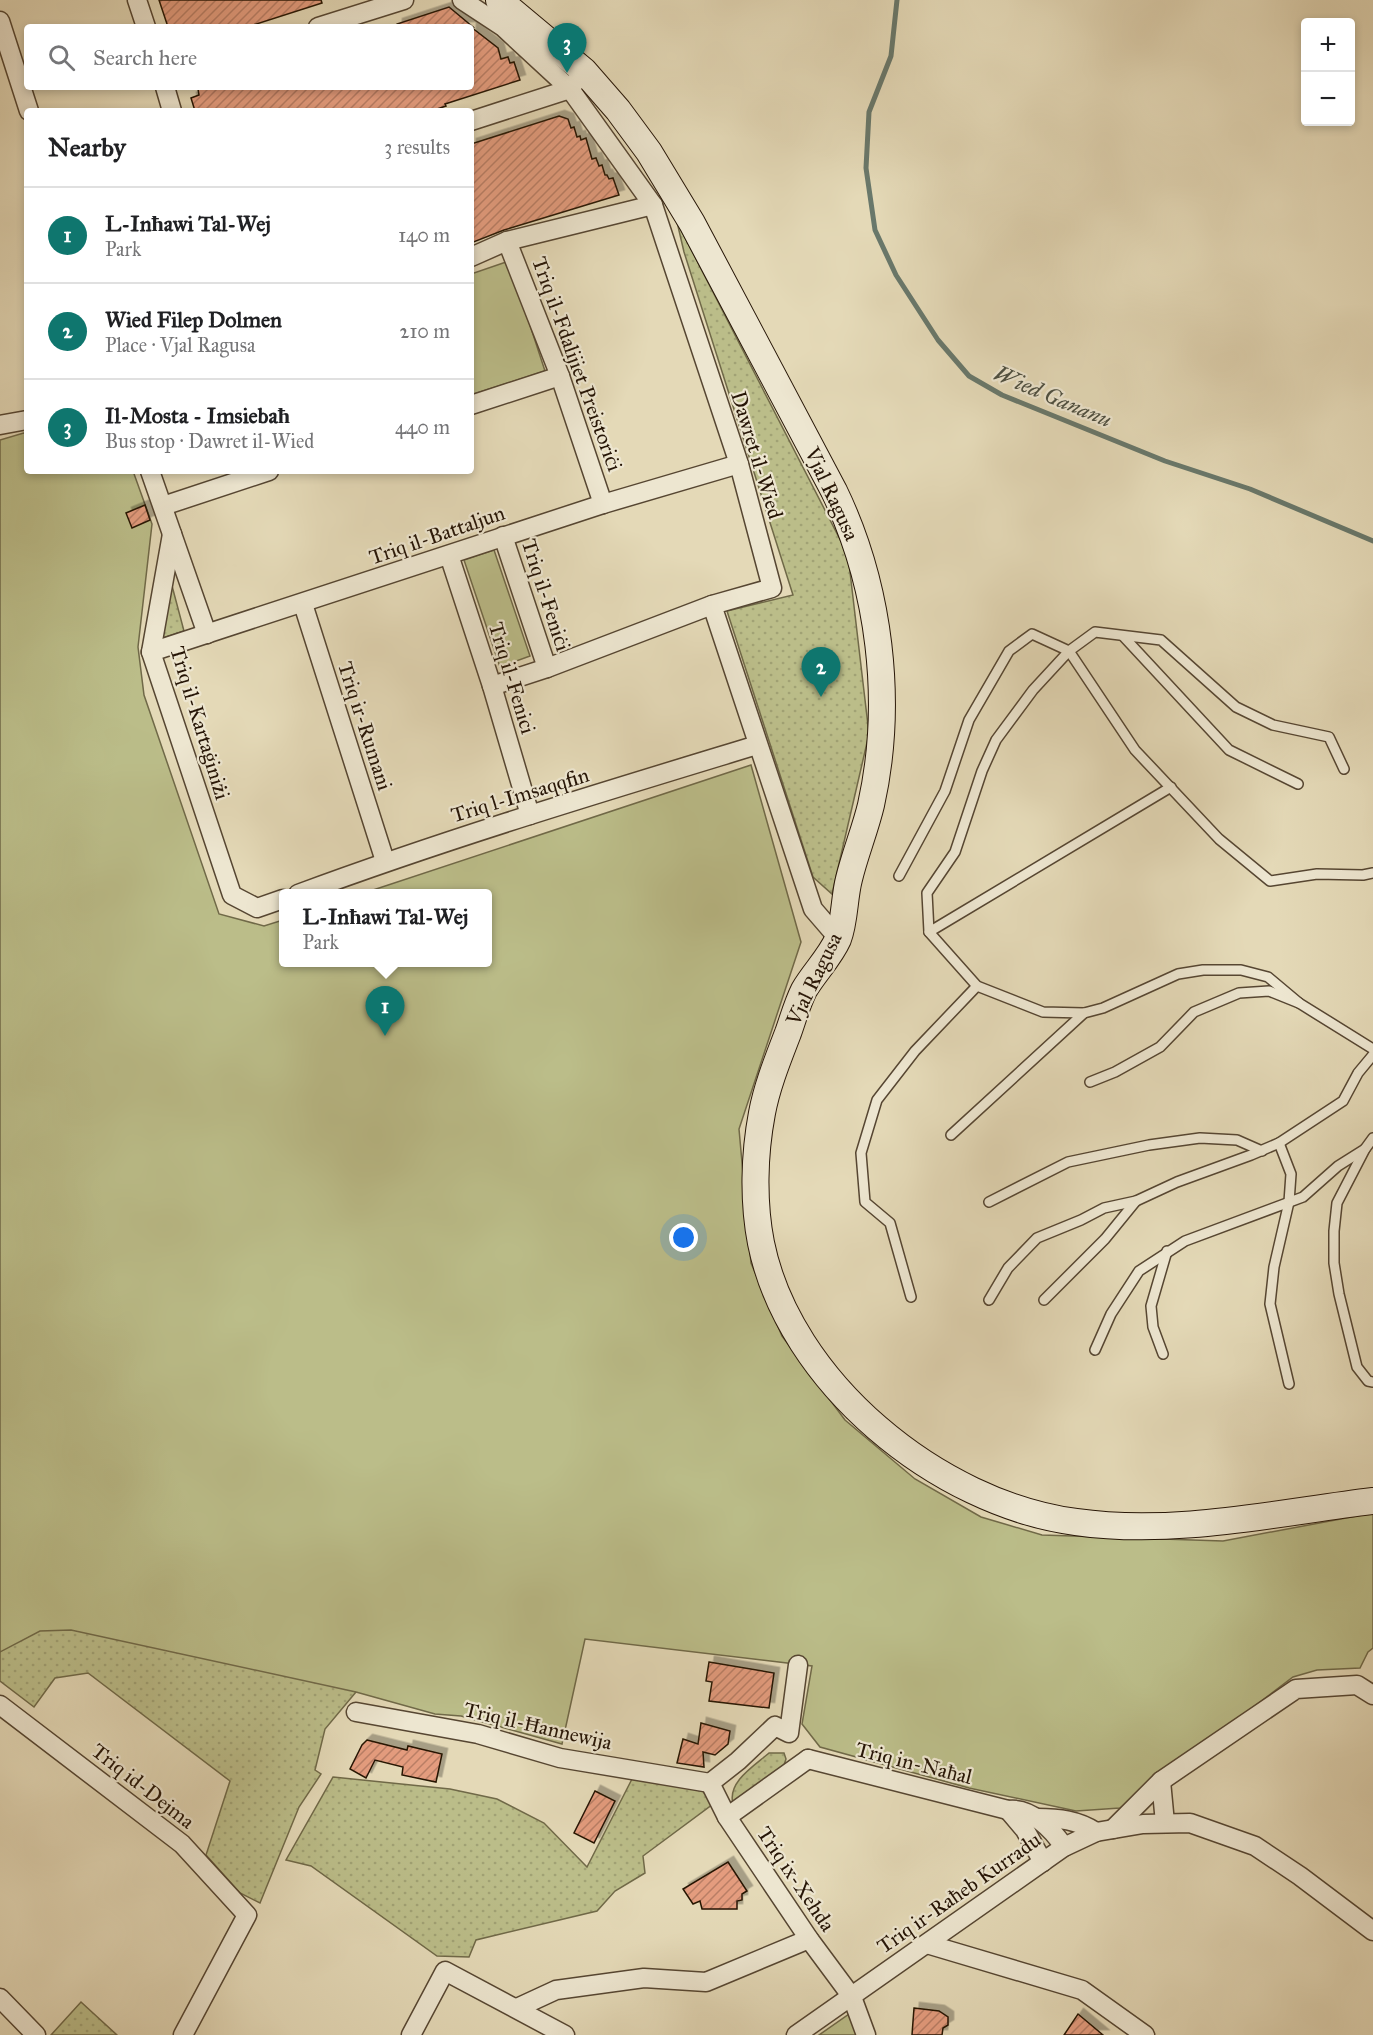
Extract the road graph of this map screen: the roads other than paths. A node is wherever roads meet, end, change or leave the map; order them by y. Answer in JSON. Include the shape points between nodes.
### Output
{"nodes":[{"id":1,"x":137,"y":0,"type":"edge"},
{"id":2,"x":404,"y":0,"type":"edge"},
{"id":3,"x":462,"y":0,"type":"edge"},
{"id":4,"x":499,"y":0,"type":"edge"},
{"id":5,"x":0,"y":21,"type":"edge"},
{"id":6,"x":145,"y":24,"type":"edge"},
{"id":7,"x":328,"y":24,"type":"edge"},
{"id":8,"x":577,"y":80,"type":"junction"},
{"id":9,"x":166,"y":90,"type":"edge"},
{"id":10,"x":28,"y":108,"type":"edge"},
{"id":11,"x":171,"y":108,"type":"edge"},
{"id":12,"x":474,"y":120,"type":"edge"},
{"id":13,"x":653,"y":205,"type":"junction"},
{"id":14,"x":507,"y":241,"type":"junction"},
{"id":15,"x":474,"y":256,"type":"edge"},
{"id":16,"x":560,"y":376,"type":"junction"},
{"id":17,"x":474,"y":404,"type":"edge"},
{"id":18,"x":24,"y":421,"type":"edge"},
{"id":19,"x":0,"y":425,"type":"edge"},
{"id":20,"x":739,"y":464,"type":"junction"},
{"id":21,"x":151,"y":474,"type":"edge"},
{"id":22,"x":260,"y":474,"type":"edge"},
{"id":23,"x":603,"y":504,"type":"junction"},
{"id":24,"x":163,"y":506,"type":"junction"},
{"id":25,"x":172,"y":534,"type":"junction"},
{"id":26,"x":503,"y":536,"type":"junction"},
{"id":27,"x":449,"y":555,"type":"junction"},
{"id":28,"x":303,"y":604,"type":"junction"},
{"id":29,"x":712,"y":605,"type":"junction"},
{"id":30,"x":207,"y":634,"type":"junction"},
{"id":31,"x":1123,"y":636,"type":"junction"},
{"id":32,"x":1069,"y":651,"type":"junction"},
{"id":33,"x":151,"y":652,"type":"junction"},
{"id":34,"x":547,"y":668,"type":"junction"},
{"id":35,"x":492,"y":686,"type":"junction"},
{"id":36,"x":757,"y":745,"type":"junction"},
{"id":37,"x":1344,"y":769,"type":"dead end"},
{"id":38,"x":1298,"y":784,"type":"dead end"},
{"id":39,"x":1171,"y":787,"type":"junction"},
{"id":40,"x":530,"y":815,"type":"junction"},
{"id":41,"x":385,"y":861,"type":"junction"},
{"id":42,"x":1373,"y":873,"type":"edge"},
{"id":43,"x":899,"y":876,"type":"dead end"},
{"id":44,"x":311,"y":889,"type":"edge"},
{"id":45,"x":279,"y":900,"type":"edge"},
{"id":46,"x":929,"y":932,"type":"junction"},
{"id":47,"x":838,"y":938,"type":"junction"},
{"id":48,"x":978,"y":986,"type":"junction"},
{"id":49,"x":1299,"y":1004,"type":"junction"},
{"id":50,"x":1084,"y":1013,"type":"junction"},
{"id":51,"x":1373,"y":1049,"type":"edge"},
{"id":52,"x":1373,"y":1055,"type":"edge"},
{"id":53,"x":1090,"y":1082,"type":"dead end"},
{"id":54,"x":951,"y":1135,"type":"dead end"},
{"id":55,"x":1373,"y":1138,"type":"edge"},
{"id":56,"x":1279,"y":1143,"type":"junction"},
{"id":57,"x":1365,"y":1149,"type":"junction"},
{"id":58,"x":1262,"y":1151,"type":"junction"},
{"id":59,"x":1136,"y":1201,"type":"junction"},
{"id":60,"x":988,"y":1202,"type":"dead end"},
{"id":61,"x":1289,"y":1202,"type":"junction"},
{"id":62,"x":1167,"y":1251,"type":"junction"},
{"id":63,"x":911,"y":1297,"type":"dead end"},
{"id":64,"x":989,"y":1300,"type":"dead end"},
{"id":65,"x":1044,"y":1300,"type":"dead end"},
{"id":66,"x":1095,"y":1350,"type":"dead end"},
{"id":67,"x":1163,"y":1354,"type":"dead end"},
{"id":68,"x":1373,"y":1382,"type":"edge"},
{"id":69,"x":1289,"y":1384,"type":"dead end"},
{"id":70,"x":1373,"y":1501,"type":"edge"},
{"id":71,"x":798,"y":1665,"type":"dead end"},
{"id":72,"x":1365,"y":1690,"type":"edge"},
{"id":73,"x":0,"y":1705,"type":"edge"},
{"id":74,"x":356,"y":1712,"type":"dead end"},
{"id":75,"x":789,"y":1732,"type":"junction"},
{"id":76,"x":808,"y":1759,"type":"junction"},
{"id":77,"x":1161,"y":1781,"type":"junction"},
{"id":78,"x":710,"y":1783,"type":"junction"},
{"id":79,"x":1008,"y":1810,"type":"junction"},
{"id":80,"x":727,"y":1817,"type":"junction"},
{"id":81,"x":1037,"y":1818,"type":"junction"},
{"id":82,"x":1165,"y":1823,"type":"junction"},
{"id":83,"x":1104,"y":1831,"type":"junction"},
{"id":84,"x":1064,"y":1847,"type":"junction"},
{"id":85,"x":1043,"y":1862,"type":"junction"},
{"id":86,"x":1373,"y":1931,"type":"edge"},
{"id":87,"x":809,"y":1939,"type":"junction"},
{"id":88,"x":927,"y":1944,"type":"junction"},
{"id":89,"x":852,"y":1997,"type":"junction"},
{"id":90,"x":0,"y":1998,"type":"edge"},
{"id":91,"x":517,"y":2008,"type":"junction"},
{"id":92,"x":36,"y":2035,"type":"edge"},
{"id":93,"x":183,"y":2035,"type":"edge"},
{"id":94,"x":411,"y":2035,"type":"edge"},
{"id":95,"x":565,"y":2035,"type":"edge"},
{"id":96,"x":796,"y":2035,"type":"edge"},
{"id":97,"x":866,"y":2035,"type":"edge"},
{"id":98,"x":1145,"y":2035,"type":"edge"}],
"edges":[{"from":1,"to":6,"type":"street"},
{"from":2,"to":7,"type":"street"},
{"from":3,"to":8,"type":"street","name":"Dawret il-Wied"},
{"from":4,"to":8,"type":"main road","name":"Vjal Ragusa"},
{"from":5,"to":10,"type":"street"},
{"from":8,"to":12,"type":"street"},
{"from":8,"to":13,"type":"street","name":"Dawret il-Wied"},
{"from":8,"to":47,"type":"main road","name":"Vjal Ragusa","via":[[618,110],[692,223],[843,509],[863,566],[878,646],[880,730],[871,803],[849,878]]},
{"from":9,"to":11,"type":"street"},
{"from":13,"to":14,"type":"street"},
{"from":13,"to":20,"type":"street","name":"Dawret il-Wied"},
{"from":14,"to":15,"type":"street"},
{"from":14,"to":16,"type":"street","name":"Triq il-Fdalijiet Preistoriċi"},
{"from":16,"to":17,"type":"street"},
{"from":16,"to":23,"type":"street","name":"Triq il-Fdalijiet Preistoriċi"},
{"from":18,"to":19,"type":"street"},
{"from":20,"to":23,"type":"street","name":"Triq il-Battaljun"},
{"from":20,"to":29,"type":"street","name":"Dawret il-Wied","via":[[772,588]]},
{"from":21,"to":24,"type":"street"},
{"from":22,"to":24,"type":"street"},
{"from":23,"to":26,"type":"street","name":"Triq il-Battaljun"},
{"from":24,"to":25,"type":"street"},
{"from":25,"to":30,"type":"street"},
{"from":25,"to":33,"type":"street","name":"Triq il-Kartaġiniżi"},
{"from":26,"to":27,"type":"street","name":"Triq il-Battaljun"},
{"from":26,"to":34,"type":"street","name":"Triq il-Feniċi"},
{"from":27,"to":28,"type":"street","name":"Triq il-Battaljun"},
{"from":27,"to":35,"type":"street","name":"Triq il-Fenici"},
{"from":28,"to":30,"type":"street","name":"Triq il-Battaljun"},
{"from":28,"to":41,"type":"street","name":"Triq ir-Rumani"},
{"from":29,"to":34,"type":"street"},
{"from":29,"to":36,"type":"street"},
{"from":30,"to":33,"type":"street","name":"Triq il-Battaljun"},
{"from":31,"to":32,"type":"lane","via":[[1095,632]]},
{"from":31,"to":37,"type":"lane","via":[[1161,640],[1236,707],[1273,725],[1329,737]]},
{"from":31,"to":38,"type":"lane","via":[[1229,750]]},
{"from":32,"to":39,"type":"lane","via":[[1135,750]]},
{"from":32,"to":43,"type":"lane","via":[[1032,634],[1009,651],[969,720],[945,791]]},
{"from":32,"to":46,"type":"lane","via":[[996,740],[956,852],[927,893]]},
{"from":33,"to":45,"type":"street","name":"Triq il-Kartaġiniżi","via":[[232,895],[257,908]]},
{"from":34,"to":35,"type":"street"},
{"from":35,"to":40,"type":"street","name":"Triq il-Fenici"},
{"from":36,"to":40,"type":"street","name":"Triq l-Imsaqqfin"},
{"from":36,"to":47,"type":"street","via":[[813,909]]},
{"from":39,"to":42,"type":"lane","via":[[1219,839],[1270,881],[1317,874]]},
{"from":39,"to":46,"type":"lane"},
{"from":40,"to":41,"type":"street","name":"Triq l-Imsaqqfin"},
{"from":41,"to":44,"type":"street","name":"Triq l-Imsaqqfin"},
{"from":46,"to":48,"type":"lane"},
{"from":47,"to":70,"type":"main road","name":"Vjal Ragusa","via":[[803,992],[775,1069],[762,1111],[756,1198],[761,1242],[784,1312],[831,1380],[866,1417],[918,1460],[946,1477],[1006,1504],[1072,1522],[1183,1525]]},
{"from":48,"to":50,"type":"lane","via":[[1043,1012]]},
{"from":48,"to":63,"type":"lane","via":[[915,1051],[877,1100],[861,1153],[866,1202],[890,1223]]},
{"from":49,"to":50,"type":"lane","via":[[1268,977],[1241,970],[1203,970],[1178,974]]},
{"from":49,"to":51,"type":"lane"},
{"from":49,"to":53,"type":"lane","via":[[1269,991],[1239,993],[1194,1012],[1160,1047]]},
{"from":50,"to":54,"type":"lane"},
{"from":52,"to":56,"type":"lane","via":[[1343,1101]]},
{"from":55,"to":57,"type":"lane"},
{"from":56,"to":58,"type":"lane"},
{"from":56,"to":61,"type":"lane","via":[[1292,1174]]},
{"from":57,"to":61,"type":"lane","via":[[1338,1166],[1303,1197]]},
{"from":57,"to":68,"type":"lane","via":[[1337,1203],[1335,1263],[1357,1367],[1368,1382]]},
{"from":58,"to":59,"type":"lane"},
{"from":58,"to":60,"type":"lane","via":[[1237,1140],[1200,1138],[1149,1145],[1068,1162]]},
{"from":59,"to":64,"type":"lane","via":[[1104,1208],[1037,1238],[1008,1268]]},
{"from":59,"to":65,"type":"lane"},
{"from":61,"to":62,"type":"lane"},
{"from":61,"to":69,"type":"lane","via":[[1270,1304]]},
{"from":62,"to":66,"type":"lane","via":[[1139,1270],[1111,1314]]},
{"from":62,"to":67,"type":"lane","via":[[1151,1306],[1153,1327]]},
{"from":71,"to":75,"type":"street"},
{"from":72,"to":77,"type":"street","name":"Triq ir-Raħeb Kurradu","via":[[1296,1689]]},
{"from":73,"to":93,"type":"street","name":"Triq id-Dejma","via":[[182,1844],[247,1915]]},
{"from":74,"to":78,"type":"street","name":"Triq il-Ħannewija","via":[[478,1734],[560,1758]]},
{"from":75,"to":76,"type":"street"},
{"from":75,"to":78,"type":"street","via":[[775,1726]]},
{"from":76,"to":79,"type":"street","name":"Triq in-Naħal"},
{"from":76,"to":80,"type":"street"},
{"from":77,"to":82,"type":"street"},
{"from":77,"to":83,"type":"street","name":"Triq ir-Raħeb Kurradu"},
{"from":78,"to":80,"type":"street","name":"Triq ix-Xehda"},
{"from":79,"to":81,"type":"street","name":"Triq in-Naħal"},
{"from":79,"to":85,"type":"street"},
{"from":80,"to":87,"type":"street","name":"Triq ix-Xehda"},
{"from":81,"to":83,"type":"street","name":"Triq in-Naħal","via":[[1054,1818]]},
{"from":81,"to":84,"type":"street","name":"Triq in-Naħal"},
{"from":82,"to":83,"type":"street"},
{"from":82,"to":86,"type":"street","via":[[1190,1823],[1255,1846]]},
{"from":83,"to":84,"type":"street","name":"Triq ir-Raħeb Kurradu"},
{"from":84,"to":85,"type":"street","name":"Triq ir-Raħeb Kurradu"},
{"from":85,"to":88,"type":"street","name":"Triq ir-Raħeb Kurradu"},
{"from":87,"to":89,"type":"street","name":"Triq ix-Xehda"},
{"from":87,"to":91,"type":"street","via":[[706,1982],[644,1978],[556,1990]]},
{"from":88,"to":89,"type":"street","name":"Triq ir-Raħeb Kurradu"},
{"from":88,"to":98,"type":"street","via":[[1082,1990]]},
{"from":89,"to":96,"type":"street","name":"Triq ir-Raħeb Kurradu"},
{"from":89,"to":97,"type":"street"},
{"from":90,"to":92,"type":"street"},
{"from":91,"to":94,"type":"street","via":[[445,1971]]},
{"from":91,"to":95,"type":"street"}]}
